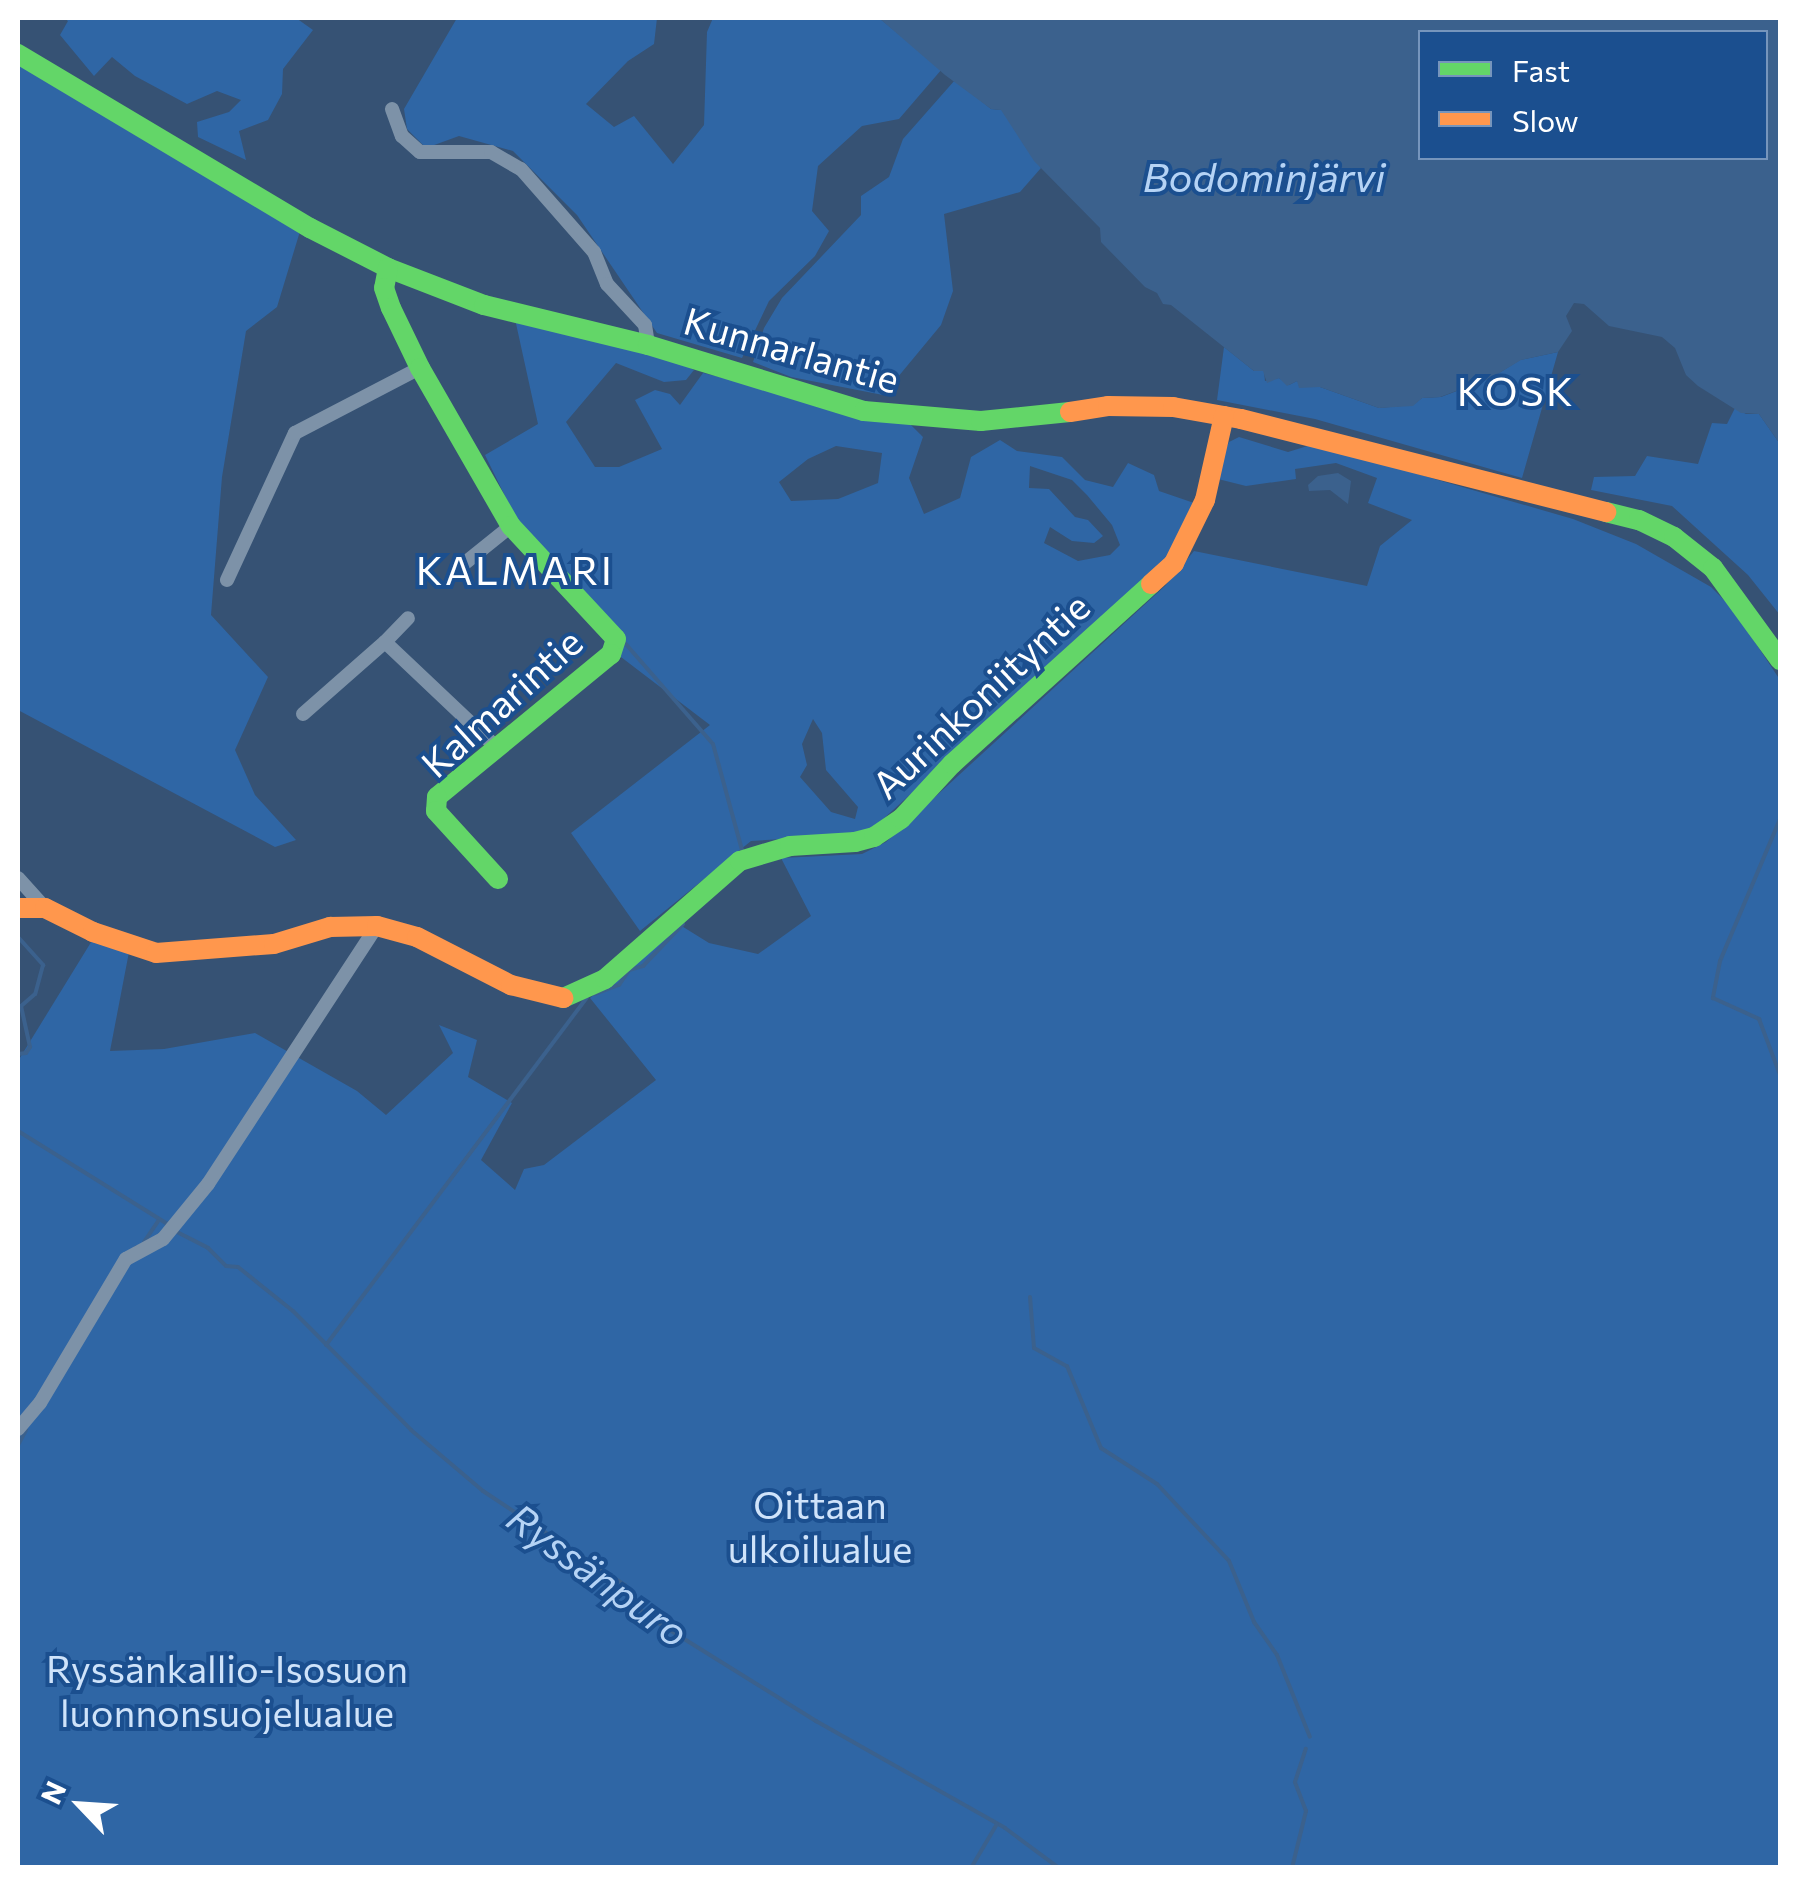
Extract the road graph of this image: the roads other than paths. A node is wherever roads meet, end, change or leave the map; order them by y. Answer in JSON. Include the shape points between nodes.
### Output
{"nodes":[{"id":1,"x":18,"y":54,"type":"edge"},
{"id":2,"x":392,"y":109,"type":"dead end"},
{"id":3,"x":388,"y":268,"type":"junction"},
{"id":4,"x":648,"y":345,"type":"junction"},
{"id":5,"x":420,"y":368,"type":"junction"},
{"id":6,"x":1224,"y":416,"type":"junction"},
{"id":7,"x":511,"y":526,"type":"junction"},
{"id":8,"x":460,"y":567,"type":"dead end"},
{"id":9,"x":227,"y":580,"type":"dead end"},
{"id":10,"x":408,"y":618,"type":"dead end"},
{"id":11,"x":385,"y":642,"type":"junction"},
{"id":12,"x":1780,"y":660,"type":"edge"},
{"id":13,"x":303,"y":714,"type":"dead end"},
{"id":14,"x":496,"y":748,"type":"junction"},
{"id":15,"x":18,"y":878,"type":"edge"},
{"id":16,"x":498,"y":878,"type":"dead end"},
{"id":17,"x":18,"y":908,"type":"edge"},
{"id":18,"x":44,"y":908,"type":"junction"},
{"id":19,"x":376,"y":926,"type":"junction"},
{"id":20,"x":18,"y":1429,"type":"edge"}],
"edges":[{"from":1,"to":3,"type":"street","name":"Kunnarlantie","via":[[246,192]]},
{"from":2,"to":4,"type":"street","via":[[402,136],[420,152],[491,152],[521,168],[594,252],[607,284],[645,325]]},
{"from":3,"to":4,"type":"street","name":"Kunnarlantie","via":[[484,306]]},
{"from":3,"to":5,"type":"street","name":"Kalmarintie","via":[[384,288]]},
{"from":4,"to":6,"type":"street","name":"Kunnarlantie","via":[[811,398],[903,417],[1017,420],[1128,405]]},
{"from":5,"to":7,"type":"street","name":"Kalmarintie"},
{"from":5,"to":9,"type":"street","via":[[294,432]]},
{"from":6,"to":12,"type":"street","name":"Kunnarlantie","via":[[1639,520],[1713,568]]},
{"from":6,"to":19,"type":"street","name":"Aurinkoniityntie","via":[[1205,500],[1174,564],[874,837],[790,846],[740,862],[605,980],[562,998],[511,985],[416,938]]},
{"from":7,"to":8,"type":"street"},
{"from":7,"to":14,"type":"street","name":"Kalmarintie","via":[[616,639],[611,654]]},
{"from":10,"to":11,"type":"street"},
{"from":11,"to":13,"type":"street"},
{"from":11,"to":14,"type":"street"},
{"from":14,"to":16,"type":"street","name":"Kalmarintie","via":[[437,797],[436,811]]},
{"from":15,"to":18,"type":"street"},
{"from":17,"to":18,"type":"street","name":"Aurinkoniityntie"},
{"from":18,"to":19,"type":"street","name":"Aurinkoniityntie","via":[[156,952],[274,944],[330,927]]},
{"from":19,"to":20,"type":"street","via":[[208,1184],[163,1239],[126,1258]]}]}
